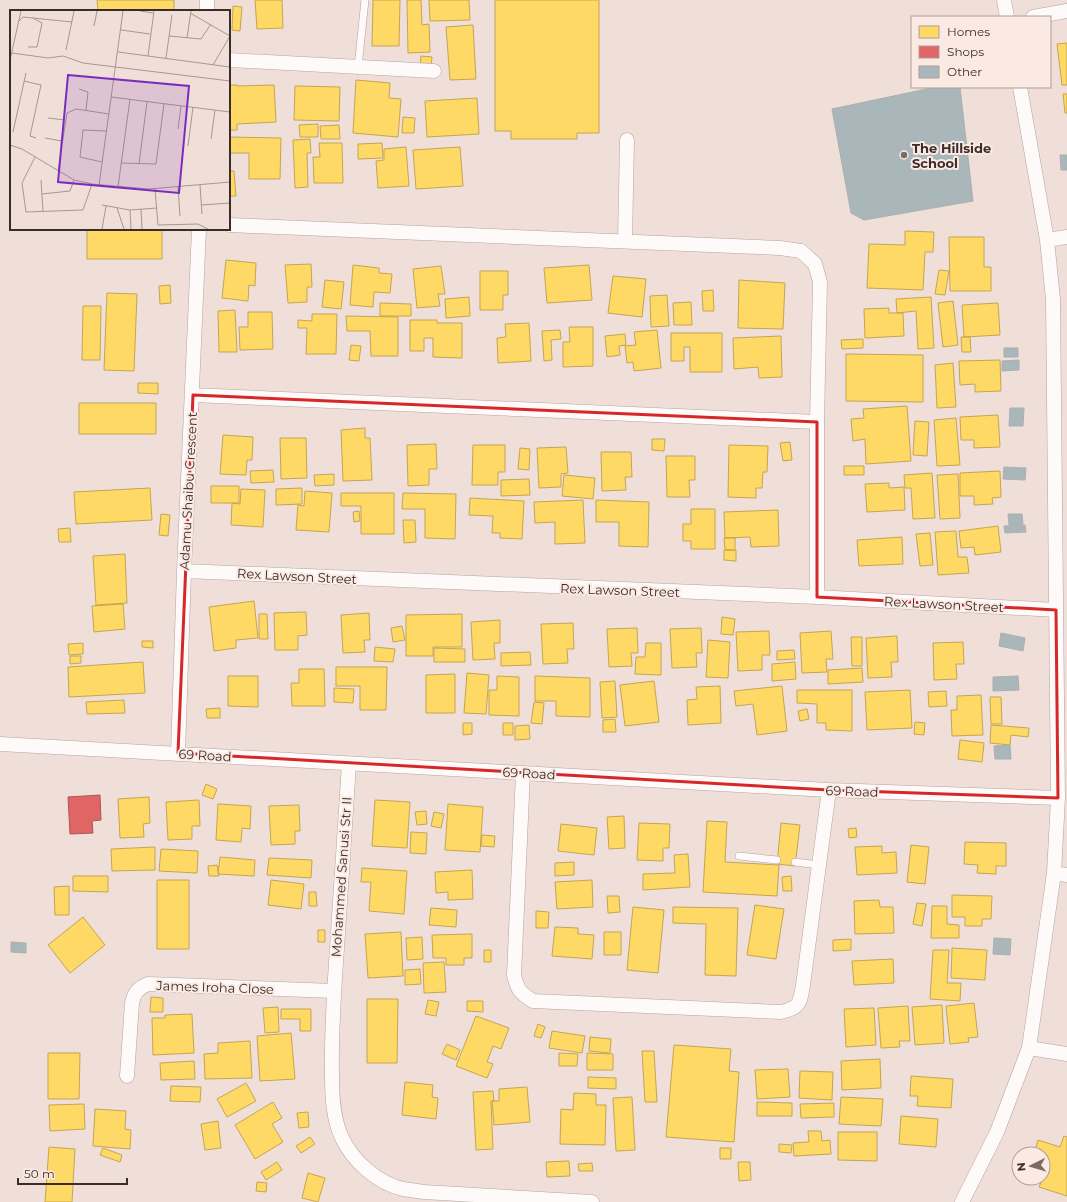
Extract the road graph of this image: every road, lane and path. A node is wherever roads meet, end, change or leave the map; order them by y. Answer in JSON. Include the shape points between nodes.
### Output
{"nodes":[{"id":1,"x":208,"y":0,"type":"edge"},
{"id":2,"x":365,"y":0,"type":"edge"},
{"id":3,"x":1004,"y":0,"type":"edge"},
{"id":4,"x":207,"y":10,"type":"edge"},
{"id":5,"x":1067,"y":11,"type":"edge"},
{"id":6,"x":1007,"y":16,"type":"edge"},
{"id":7,"x":1039,"y":16,"type":"edge"},
{"id":8,"x":230,"y":60,"type":"edge"},
{"id":9,"x":358,"y":67,"type":"junction"},
{"id":10,"x":434,"y":71,"type":"dead end"},
{"id":11,"x":1020,"y":88,"type":"edge"},
{"id":12,"x":627,"y":140,"type":"dead end"},
{"id":13,"x":230,"y":225,"type":"edge"},
{"id":14,"x":199,"y":230,"type":"edge"},
{"id":15,"x":1067,"y":237,"type":"edge"},
{"id":16,"x":1047,"y":240,"type":"junction"},
{"id":17,"x":625,"y":241,"type":"junction"},
{"id":18,"x":192,"y":395,"type":"junction"},
{"id":19,"x":817,"y":422,"type":"junction"},
{"id":20,"x":184,"y":571,"type":"junction"},
{"id":21,"x":817,"y":598,"type":"junction"},
{"id":22,"x":1056,"y":610,"type":"junction"},
{"id":23,"x":0,"y":744,"type":"edge"},
{"id":24,"x":178,"y":753,"type":"junction"},
{"id":25,"x":349,"y":764,"type":"junction"},
{"id":26,"x":523,"y":773,"type":"junction"},
{"id":27,"x":829,"y":790,"type":"junction"},
{"id":28,"x":1058,"y":798,"type":"junction"},
{"id":29,"x":739,"y":856,"type":"dead end"},
{"id":30,"x":777,"y":860,"type":"dead end"},
{"id":31,"x":795,"y":862,"type":"dead end"},
{"id":32,"x":819,"y":865,"type":"junction"},
{"id":33,"x":1061,"y":874,"type":"edge"},
{"id":34,"x":334,"y":991,"type":"junction"},
{"id":35,"x":1029,"y":1048,"type":"junction"},
{"id":36,"x":1067,"y":1054,"type":"edge"},
{"id":37,"x":127,"y":1076,"type":"dead end"},
{"id":38,"x":446,"y":1197,"type":"edge"},
{"id":39,"x":592,"y":1202,"type":"edge"},
{"id":40,"x":962,"y":1202,"type":"edge"}],
"edges":[{"from":1,"to":4,"type":"street"},
{"from":2,"to":9,"type":"lane"},
{"from":3,"to":6,"type":"street"},
{"from":5,"to":7,"type":"street"},
{"from":8,"to":9,"type":"street"},
{"from":9,"to":10,"type":"street"},
{"from":11,"to":16,"type":"street"},
{"from":12,"to":17,"type":"street"},
{"from":13,"to":17,"type":"street"},
{"from":14,"to":18,"type":"street","name":"Adamu Shaibu Crescent"},
{"from":15,"to":16,"type":"street"},
{"from":16,"to":22,"type":"street","via":[[1053,299]]},
{"from":17,"to":19,"type":"street","via":[[780,248],[801,251],[815,264],[820,282]]},
{"from":18,"to":19,"type":"street"},
{"from":18,"to":20,"type":"street","name":"Adamu Shaibu Crescent"},
{"from":19,"to":21,"type":"street"},
{"from":20,"to":21,"type":"street","name":"Rex Lawson Street"},
{"from":20,"to":24,"type":"street","name":"Adamu Shaibu Crescent"},
{"from":21,"to":22,"type":"street","name":"Rex Lawson Street"},
{"from":22,"to":28,"type":"street"},
{"from":23,"to":24,"type":"street","name":"69 Road"},
{"from":24,"to":25,"type":"street","name":"69 Road"},
{"from":25,"to":26,"type":"street","name":"69 Road"},
{"from":25,"to":34,"type":"street","name":"Mohammed Sanusi Str II"},
{"from":26,"to":27,"type":"street","name":"69 Road"},
{"from":26,"to":32,"type":"street","via":[[514,975],[517,987],[533,1002],[781,1012],[792,1010],[798,1006],[801,998]]},
{"from":27,"to":28,"type":"street","name":"69 Road"},
{"from":27,"to":32,"type":"street"},
{"from":28,"to":33,"type":"street"},
{"from":29,"to":30,"type":"lane"},
{"from":31,"to":32,"type":"lane"},
{"from":33,"to":35,"type":"street"},
{"from":34,"to":37,"type":"street","name":"James Iroha Close","via":[[148,984],[134,994]]},
{"from":34,"to":38,"type":"street","name":"Mohammed Sanusi Str II","via":[[332,1091],[335,1121],[342,1138],[361,1165],[387,1183],[402,1189]]},
{"from":35,"to":36,"type":"street"},
{"from":35,"to":40,"type":"street","via":[[997,1132]]},
{"from":38,"to":39,"type":"street","name":"Mohammed Sanusi Str II"}]}
